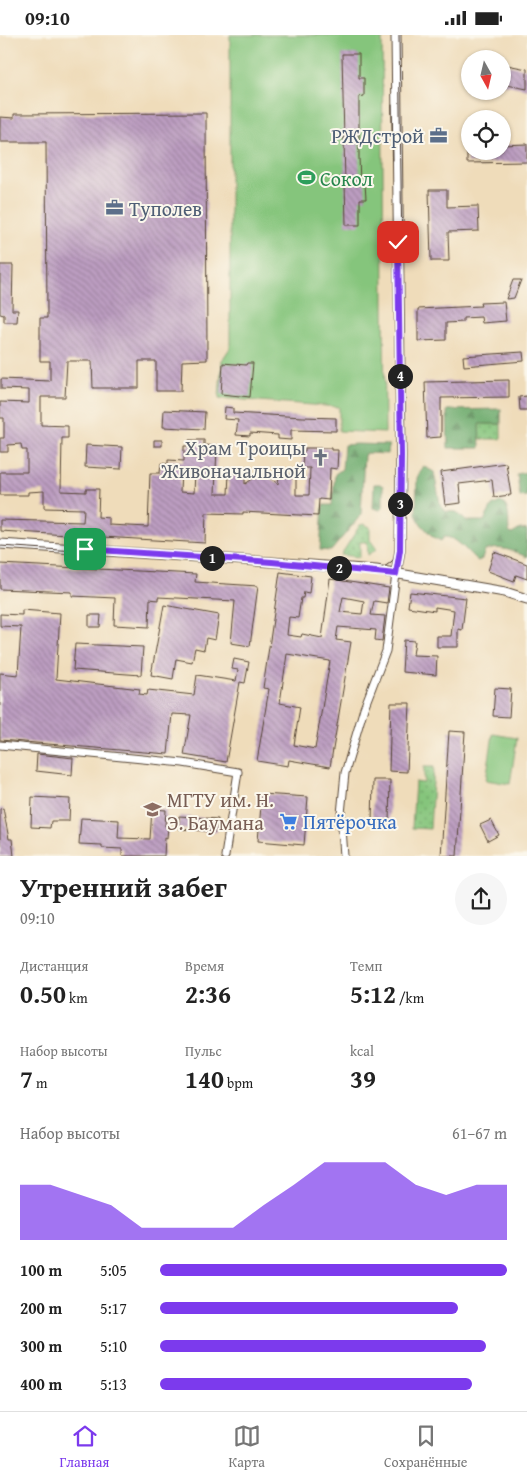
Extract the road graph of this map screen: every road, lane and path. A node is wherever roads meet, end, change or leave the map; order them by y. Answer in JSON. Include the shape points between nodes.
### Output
{"nodes":[{"id":1,"x":396,"y":35,"type":"edge"},
{"id":2,"x":0,"y":544,"type":"edge"},
{"id":3,"x":396,"y":574,"type":"junction"},
{"id":4,"x":527,"y":599,"type":"edge"},
{"id":5,"x":0,"y":745,"type":"edge"},
{"id":6,"x":225,"y":856,"type":"edge"},
{"id":7,"x":344,"y":856,"type":"edge"}],
"edges":[{"from":1,"to":3,"type":"street","via":[[401,444],[400,550]]},
{"from":2,"to":3,"type":"street","via":[[272,562]]},
{"from":3,"to":4,"type":"street"},
{"from":3,"to":7,"type":"street","via":[[386,651],[364,708],[345,773],[342,814]]},
{"from":5,"to":6,"type":"street","via":[[183,763],[238,772]]}]}
